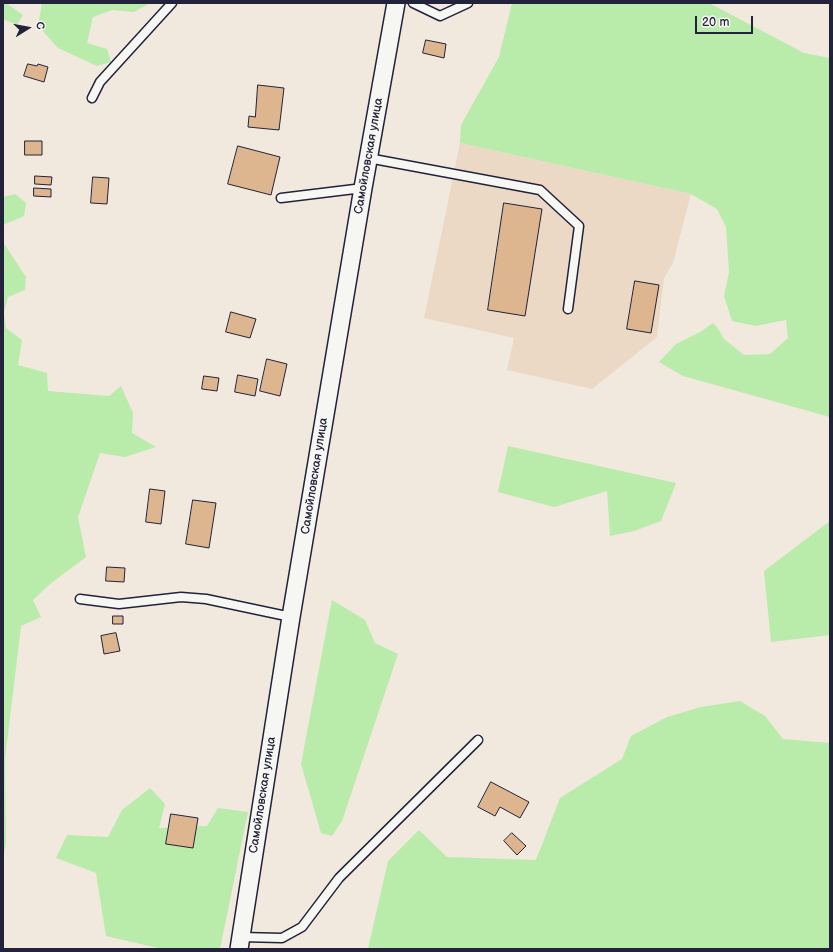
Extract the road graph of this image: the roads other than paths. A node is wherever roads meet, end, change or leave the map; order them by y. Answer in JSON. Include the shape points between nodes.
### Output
{"nodes":[{"id":1,"x":172,"y":3,"type":"edge"},
{"id":2,"x":396,"y":3,"type":"edge"},
{"id":3,"x":413,"y":3,"type":"edge"},
{"id":4,"x":468,"y":3,"type":"edge"},
{"id":5,"x":92,"y":98,"type":"dead end"},
{"id":6,"x":368,"y":158,"type":"junction"},
{"id":7,"x":363,"y":188,"type":"junction"},
{"id":8,"x":281,"y":198,"type":"dead end"},
{"id":9,"x":568,"y":309,"type":"dead end"},
{"id":10,"x":80,"y":599,"type":"dead end"},
{"id":11,"x":291,"y":618,"type":"junction"},
{"id":12,"x":478,"y":740,"type":"dead end"},
{"id":13,"x":240,"y":943,"type":"edge"}],
"edges":[{"from":1,"to":5,"type":"lane","via":[[100,82]]},
{"from":2,"to":6,"type":"street","name":"Самойловская улица"},
{"from":3,"to":4,"type":"lane","via":[[440,16]]},
{"from":6,"to":7,"type":"street","name":"Самойловская улица"},
{"from":6,"to":9,"type":"lane","via":[[540,190],[579,226]]},
{"from":7,"to":8,"type":"lane"},
{"from":7,"to":11,"type":"street","name":"Самойловская улица"},
{"from":10,"to":11,"type":"lane","via":[[119,604],[181,598],[206,599]]},
{"from":11,"to":13,"type":"street","name":"Самойловская улица"},
{"from":12,"to":13,"type":"lane","via":[[339,878],[302,927],[282,938]]}]}
